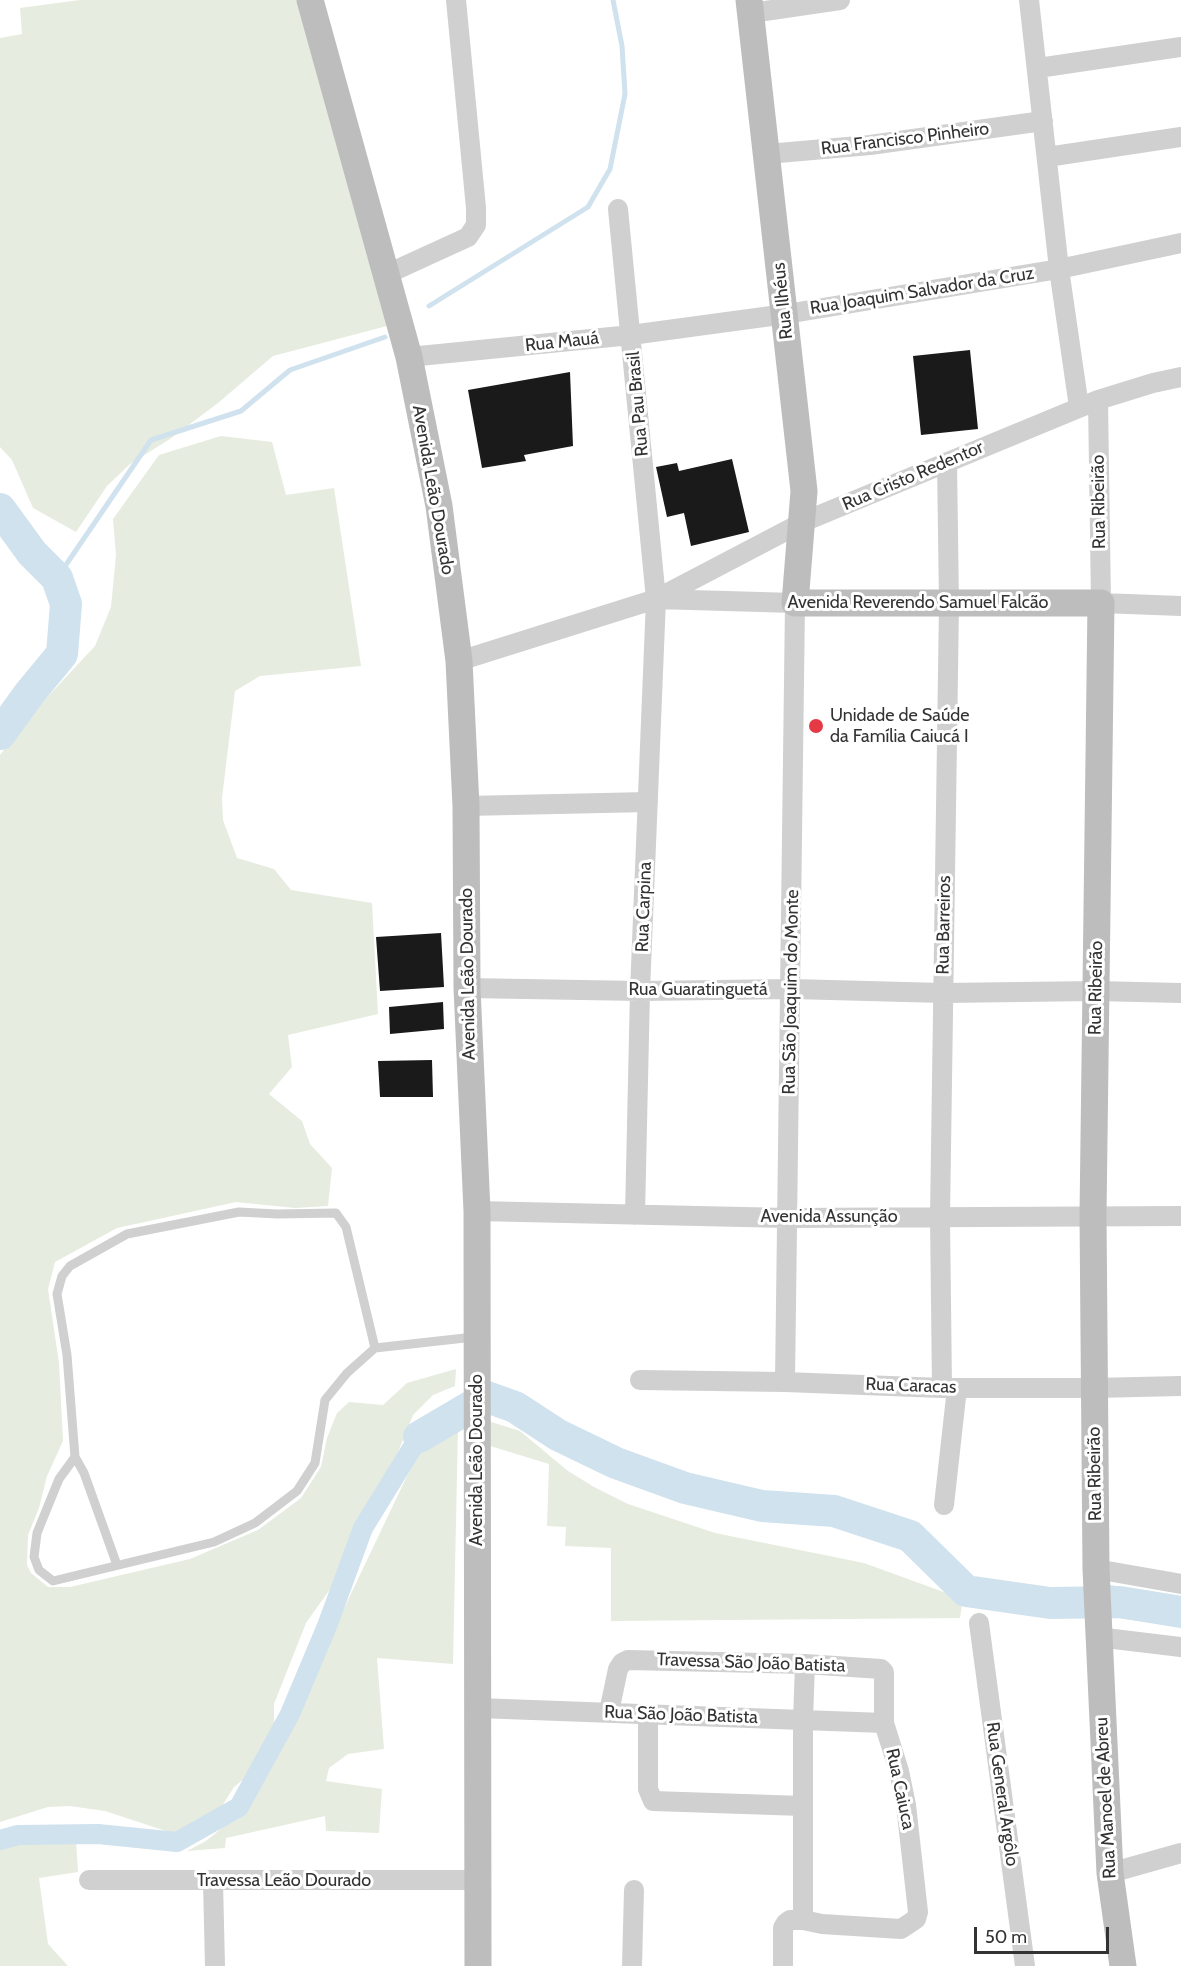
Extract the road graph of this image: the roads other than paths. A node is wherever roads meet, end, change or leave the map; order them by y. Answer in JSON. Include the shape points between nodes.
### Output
{"nodes":[{"id":1,"x":310,"y":0,"type":"edge"},
{"id":2,"x":456,"y":0,"type":"edge"},
{"id":3,"x":840,"y":0,"type":"edge"},
{"id":4,"x":1029,"y":0,"type":"edge"},
{"id":5,"x":750,"y":6,"type":"edge"},
{"id":6,"x":1181,"y":47,"type":"edge"},
{"id":7,"x":1038,"y":68,"type":"junction"},
{"id":8,"x":1043,"y":121,"type":"junction"},
{"id":9,"x":1181,"y":137,"type":"edge"},
{"id":10,"x":767,"y":154,"type":"junction"},
{"id":11,"x":1047,"y":157,"type":"junction"},
{"id":12,"x":618,"y":209,"type":"dead end"},
{"id":13,"x":1181,"y":243,"type":"edge"},
{"id":14,"x":1059,"y":269,"type":"junction"},
{"id":15,"x":385,"y":275,"type":"junction"},
{"id":16,"x":786,"y":314,"type":"junction"},
{"id":17,"x":631,"y":335,"type":"junction"},
{"id":18,"x":409,"y":357,"type":"junction"},
{"id":19,"x":1181,"y":377,"type":"edge"},
{"id":20,"x":1098,"y":400,"type":"junction"},
{"id":21,"x":1079,"y":407,"type":"junction"},
{"id":22,"x":947,"y":462,"type":"junction"},
{"id":23,"x":803,"y":522,"type":"junction"},
{"id":24,"x":656,"y":599,"type":"junction"},
{"id":25,"x":795,"y":603,"type":"junction"},
{"id":26,"x":1101,"y":603,"type":"junction"},
{"id":27,"x":949,"y":604,"type":"junction"},
{"id":28,"x":1181,"y":606,"type":"edge"},
{"id":29,"x":459,"y":661,"type":"junction"},
{"id":30,"x":648,"y":802,"type":"junction"},
{"id":31,"x":466,"y":806,"type":"junction"},
{"id":32,"x":467,"y":988,"type":"junction"},
{"id":33,"x":792,"y":989,"type":"junction"},
{"id":34,"x":640,"y":991,"type":"junction"},
{"id":35,"x":1096,"y":991,"type":"junction"},
{"id":36,"x":943,"y":993,"type":"junction"},
{"id":37,"x":1181,"y":993,"type":"edge"},
{"id":38,"x":477,"y":1211,"type":"junction"},
{"id":39,"x":634,"y":1215,"type":"junction"},
{"id":40,"x":1092,"y":1215,"type":"junction"},
{"id":41,"x":1181,"y":1216,"type":"edge"},
{"id":42,"x":940,"y":1217,"type":"junction"},
{"id":43,"x":787,"y":1218,"type":"junction"},
{"id":44,"x":477,"y":1336,"type":"junction"},
{"id":45,"x":375,"y":1348,"type":"junction"},
{"id":46,"x":640,"y":1380,"type":"dead end"},
{"id":47,"x":785,"y":1382,"type":"junction"},
{"id":48,"x":1181,"y":1386,"type":"edge"},
{"id":49,"x":950,"y":1388,"type":"junction"},
{"id":50,"x":1094,"y":1388,"type":"junction"},
{"id":51,"x":75,"y":1457,"type":"junction"},
{"id":52,"x":944,"y":1505,"type":"dead end"},
{"id":53,"x":117,"y":1565,"type":"junction"},
{"id":54,"x":1096,"y":1572,"type":"junction"},
{"id":55,"x":1181,"y":1584,"type":"edge"},
{"id":56,"x":979,"y":1623,"type":"dead end"},
{"id":57,"x":1097,"y":1633,"type":"junction"},
{"id":58,"x":1181,"y":1647,"type":"edge"},
{"id":59,"x":805,"y":1664,"type":"junction"},
{"id":60,"x":881,"y":1669,"type":"joint"},
{"id":61,"x":478,"y":1708,"type":"junction"},
{"id":62,"x":609,"y":1712,"type":"junction"},
{"id":63,"x":648,"y":1714,"type":"junction"},
{"id":64,"x":803,"y":1720,"type":"junction"},
{"id":65,"x":884,"y":1723,"type":"junction"},
{"id":66,"x":803,"y":1806,"type":"junction"},
{"id":67,"x":1181,"y":1853,"type":"edge"},
{"id":68,"x":1110,"y":1873,"type":"junction"},
{"id":69,"x":89,"y":1880,"type":"dead end"},
{"id":70,"x":479,"y":1880,"type":"junction"},
{"id":71,"x":213,"y":1882,"type":"junction"},
{"id":72,"x":634,"y":1890,"type":"dead end"},
{"id":73,"x":803,"y":1920,"type":"junction"},
{"id":74,"x":215,"y":1966,"type":"edge"},
{"id":75,"x":478,"y":1966,"type":"edge"},
{"id":76,"x":632,"y":1966,"type":"edge"},
{"id":77,"x":783,"y":1966,"type":"edge"},
{"id":78,"x":1025,"y":1966,"type":"edge"},
{"id":79,"x":1123,"y":1966,"type":"edge"}],
"edges":[{"from":1,"to":15,"type":"main road","name":"Avenida Leão Dourado"},
{"from":2,"to":15,"type":"street","via":[[476,225],[468,237]]},
{"from":3,"to":5,"type":"street"},
{"from":4,"to":7,"type":"street","name":"Rua Joaquim Salvador da Cruz"},
{"from":5,"to":10,"type":"main road","name":"Rua Ilhéus"},
{"from":6,"to":7,"type":"street"},
{"from":7,"to":8,"type":"street","name":"Rua Joaquim Salvador da Cruz"},
{"from":8,"to":10,"type":"street","name":"Rua Francisco Pinheiro","via":[[870,145]]},
{"from":8,"to":11,"type":"street","name":"Rua Joaquim Salvador da Cruz"},
{"from":9,"to":11,"type":"street"},
{"from":10,"to":16,"type":"main road","name":"Rua Ilhéus"},
{"from":11,"to":14,"type":"street","name":"Rua Joaquim Salvador da Cruz"},
{"from":12,"to":17,"type":"street","name":"Rua Pau Brasil"},
{"from":13,"to":14,"type":"street","name":"Rua Joaquim Salvador da Cruz"},
{"from":14,"to":16,"type":"street","name":"Rua Joaquim Salvador da Cruz"},
{"from":14,"to":21,"type":"street","name":"Rua Joaquim Salvador da Cruz"},
{"from":15,"to":18,"type":"main road","name":"Avenida Leão Dourado"},
{"from":16,"to":17,"type":"street","name":"Rua Mauá"},
{"from":16,"to":23,"type":"main road","name":"Rua Ilhéus","via":[[804,491]]},
{"from":17,"to":18,"type":"street","name":"Rua Mauá"},
{"from":17,"to":24,"type":"street","name":"Rua Pau Brasil"},
{"from":18,"to":29,"type":"main road","name":"Avenida Leão Dourado","via":[[439,506]]},
{"from":19,"to":20,"type":"street","name":"Rua Cristo Redentor"},
{"from":20,"to":21,"type":"street","name":"Rua Cristo Redentor"},
{"from":20,"to":26,"type":"street","name":"Rua Ribeirão"},
{"from":21,"to":22,"type":"street","name":"Rua Cristo Redentor"},
{"from":22,"to":23,"type":"street","name":"Rua Cristo Redentor"},
{"from":22,"to":27,"type":"street","name":"Rua Barreiros"},
{"from":23,"to":24,"type":"street","name":"Rua Cristo Redentor"},
{"from":23,"to":25,"type":"main road","name":"Rua Ilhéus"},
{"from":24,"to":25,"type":"street","name":"Avenida Reverendo Samuel Falcão"},
{"from":24,"to":29,"type":"street"},
{"from":24,"to":30,"type":"street","name":"Rua Carpina"},
{"from":25,"to":27,"type":"main road","name":"Avenida Reverendo Samuel Falcão"},
{"from":25,"to":33,"type":"street","name":"Rua São Joaquim do Monte"},
{"from":26,"to":27,"type":"main road","name":"Avenida Reverendo Samuel Falcão"},
{"from":26,"to":28,"type":"street","name":"Avenida Reverendo Samuel Falcão"},
{"from":26,"to":35,"type":"main road","name":"Rua Ribeirão"},
{"from":27,"to":36,"type":"street","name":"Rua Barreiros"},
{"from":29,"to":31,"type":"main road","name":"Avenida Leão Dourado"},
{"from":30,"to":31,"type":"street"},
{"from":30,"to":34,"type":"street","name":"Rua Carpina"},
{"from":31,"to":32,"type":"main road","name":"Avenida Leão Dourado"},
{"from":32,"to":34,"type":"street","name":"Rua Guaratinguetá"},
{"from":32,"to":38,"type":"main road","name":"Avenida Leão Dourado"},
{"from":33,"to":34,"type":"street","name":"Rua Guaratinguetá"},
{"from":33,"to":36,"type":"street","name":"Rua Guaratinguetá"},
{"from":33,"to":43,"type":"street","name":"Rua São Joaquim do Monte"},
{"from":34,"to":39,"type":"street","name":"Rua Carpina"},
{"from":35,"to":36,"type":"street","name":"Rua Guaratinguetá"},
{"from":35,"to":37,"type":"street","name":"Rua Guaratinguetá"},
{"from":35,"to":40,"type":"main road","name":"Rua Ribeirão"},
{"from":36,"to":42,"type":"street","name":"Rua Barreiros"},
{"from":38,"to":39,"type":"street","name":"Avenida Assunção"},
{"from":38,"to":44,"type":"main road","name":"Avenida Leão Dourado"},
{"from":39,"to":43,"type":"street","name":"Avenida Assunção"},
{"from":40,"to":41,"type":"street","name":"Avenida Assunção"},
{"from":40,"to":42,"type":"street","name":"Avenida Assunção"},
{"from":40,"to":50,"type":"main road","name":"Rua Ribeirão"},
{"from":42,"to":43,"type":"street","name":"Avenida Assunção"},
{"from":42,"to":49,"type":"street","name":"Rua Barreiros"},
{"from":43,"to":47,"type":"street","name":"Rua São Joaquim do Monte"},
{"from":44,"to":45,"type":"lane"},
{"from":44,"to":61,"type":"main road","name":"Avenida Leão Dourado"},
{"from":45,"to":51,"type":"lane","via":[[346,1227],[336,1214],[239,1212],[127,1234],[70,1266],[62,1276],[57,1294],[67,1355]]},
{"from":45,"to":53,"type":"lane","via":[[325,1400],[315,1463],[297,1491],[255,1523],[214,1542]]},
{"from":46,"to":47,"type":"street","name":"Rua Caracas"},
{"from":47,"to":49,"type":"street","name":"Rua Caracas"},
{"from":48,"to":50,"type":"street","name":"Rua Caracas"},
{"from":49,"to":50,"type":"street","name":"Rua Caracas"},
{"from":49,"to":52,"type":"street","name":"Rua Barreiros"},
{"from":50,"to":54,"type":"main road","name":"Rua Ribeirão"},
{"from":51,"to":53,"type":"lane"},
{"from":51,"to":53,"type":"lane","via":[[59,1479],[37,1533],[34,1557],[39,1570],[53,1581]]},
{"from":54,"to":55,"type":"street"},
{"from":54,"to":57,"type":"main road","name":"Rua Ribeirão"},
{"from":56,"to":78,"type":"street","name":"Rua General Argôlo"},
{"from":57,"to":58,"type":"street"},
{"from":57,"to":68,"type":"main road","name":"Rua Manoel de Abreu"},
{"from":59,"to":60,"type":"street","name":"Travessa São João Batista"},
{"from":59,"to":62,"type":"street","name":"Travessa São João Batista","via":[[636,1660],[622,1663]]},
{"from":59,"to":64,"type":"street"},
{"from":60,"to":65,"type":"street","name":"Rua Caiuca"},
{"from":61,"to":62,"type":"street","name":"Rua São João Batista"},
{"from":61,"to":70,"type":"main road","name":"Avenida Leão Dourado"},
{"from":62,"to":63,"type":"street","name":"Rua São João Batista"},
{"from":63,"to":64,"type":"street","name":"Rua São João Batista"},
{"from":63,"to":66,"type":"street","via":[[648,1789],[653,1802]]},
{"from":64,"to":65,"type":"street","name":"Rua São João Batista"},
{"from":64,"to":66,"type":"street"},
{"from":65,"to":73,"type":"street","name":"Rua Caiuca","via":[[906,1805],[916,1919],[901,1929]]},
{"from":66,"to":73,"type":"street"},
{"from":67,"to":68,"type":"street"},
{"from":68,"to":79,"type":"main road","name":"Rua Manoel de Abreu"},
{"from":69,"to":71,"type":"street","name":"Travessa Leão Dourado"},
{"from":70,"to":71,"type":"street","name":"Travessa Leão Dourado"},
{"from":70,"to":75,"type":"main road","name":"Avenida Leão Dourado"},
{"from":71,"to":74,"type":"street"},
{"from":72,"to":76,"type":"street"},
{"from":73,"to":77,"type":"street","via":[[790,1920],[783,1928]]}]}
